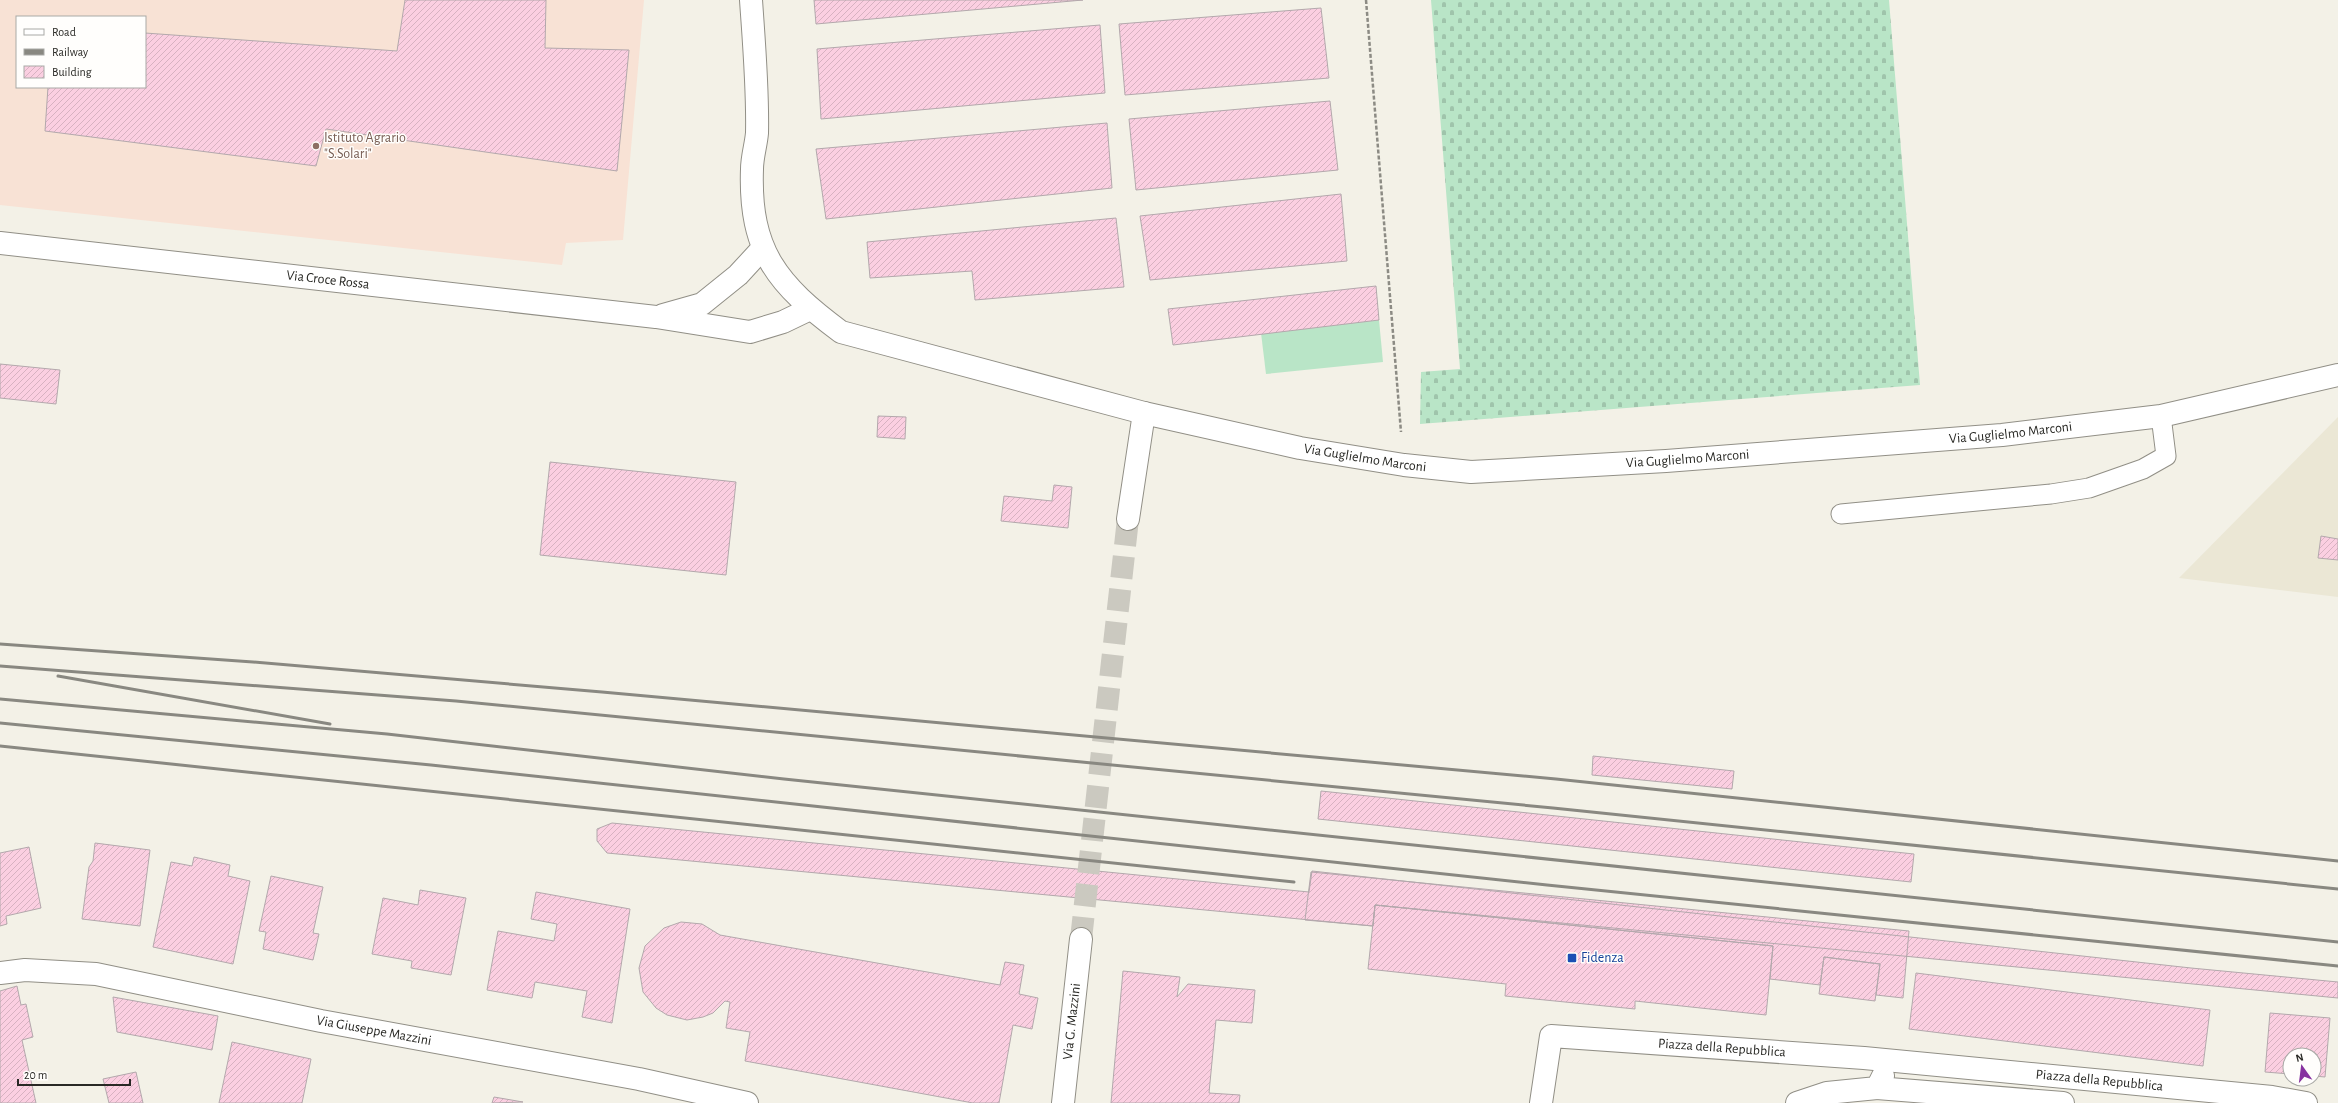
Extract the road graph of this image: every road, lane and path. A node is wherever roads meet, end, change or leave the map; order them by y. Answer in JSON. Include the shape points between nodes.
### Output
{"nodes":[{"id":1,"x":751,"y":0,"type":"edge"},
{"id":2,"x":1366,"y":0,"type":"edge"},
{"id":3,"x":0,"y":243,"type":"edge"},
{"id":4,"x":762,"y":249,"type":"junction"},
{"id":5,"x":810,"y":309,"type":"junction"},
{"id":6,"x":656,"y":317,"type":"junction"},
{"id":7,"x":2338,"y":375,"type":"edge"},
{"id":8,"x":1144,"y":413,"type":"junction"},
{"id":9,"x":2162,"y":416,"type":"junction"},
{"id":10,"x":1404,"y":465,"type":"junction"},
{"id":11,"x":1841,"y":514,"type":"dead end"},
{"id":12,"x":1128,"y":520,"type":"tunnel mouth"},
{"id":13,"x":1081,"y":940,"type":"tunnel mouth"},
{"id":14,"x":0,"y":973,"type":"edge"},
{"id":15,"x":1892,"y":1061,"type":"junction"},
{"id":16,"x":1877,"y":1088,"type":"junction"},
{"id":17,"x":696,"y":1098,"type":"edge"},
{"id":18,"x":747,"y":1103,"type":"edge"},
{"id":19,"x":1063,"y":1103,"type":"edge"},
{"id":20,"x":1541,"y":1103,"type":"edge"},
{"id":21,"x":1797,"y":1103,"type":"edge"},
{"id":22,"x":2063,"y":1103,"type":"edge"},
{"id":23,"x":2306,"y":1103,"type":"edge"}],
"edges":[{"from":1,"to":4,"type":"street","name":"Via Guglielmo Marconi","via":[[757,134],[752,168],[752,198]]},
{"from":2,"to":10,"type":"path"},
{"from":3,"to":6,"type":"street","name":"Via Croce Rossa"},
{"from":4,"to":5,"type":"street","name":"Via Guglielmo Marconi","via":[[780,279]]},
{"from":4,"to":6,"type":"street","via":[[738,275],[702,304]]},
{"from":5,"to":6,"type":"street","name":"Via Croce Rossa","via":[[783,322],[750,332]]},
{"from":5,"to":8,"type":"street","name":"Via Guglielmo Marconi","via":[[841,332]]},
{"from":7,"to":9,"type":"street","name":"Via Guglielmo Marconi"},
{"from":8,"to":10,"type":"street","name":"Via Guglielmo Marconi","via":[[1300,448]]},
{"from":8,"to":12,"type":"street"},
{"from":9,"to":10,"type":"street","name":"Via Guglielmo Marconi","via":[[2002,435],[1666,461],[1471,472]]},
{"from":9,"to":11,"type":"lane","via":[[2166,456],[2143,469],[2089,488],[2051,494]]},
{"from":13,"to":19,"type":"street","name":"Via G. Mazzini"},
{"from":14,"to":17,"type":"street","name":"Via Giuseppe Mazzini","via":[[25,970],[96,974],[321,1022],[639,1079]]},
{"from":15,"to":16,"type":"street"},
{"from":15,"to":20,"type":"street","name":"Piazza della Repubblica","via":[[1551,1036]]},
{"from":15,"to":23,"type":"street","name":"Piazza della Repubblica","via":[[2272,1097]]},
{"from":16,"to":21,"type":"street","via":[[1827,1092]]},
{"from":16,"to":22,"type":"street"},
{"from":17,"to":18,"type":"street","name":"Via Giuseppe Mazzini"}]}
